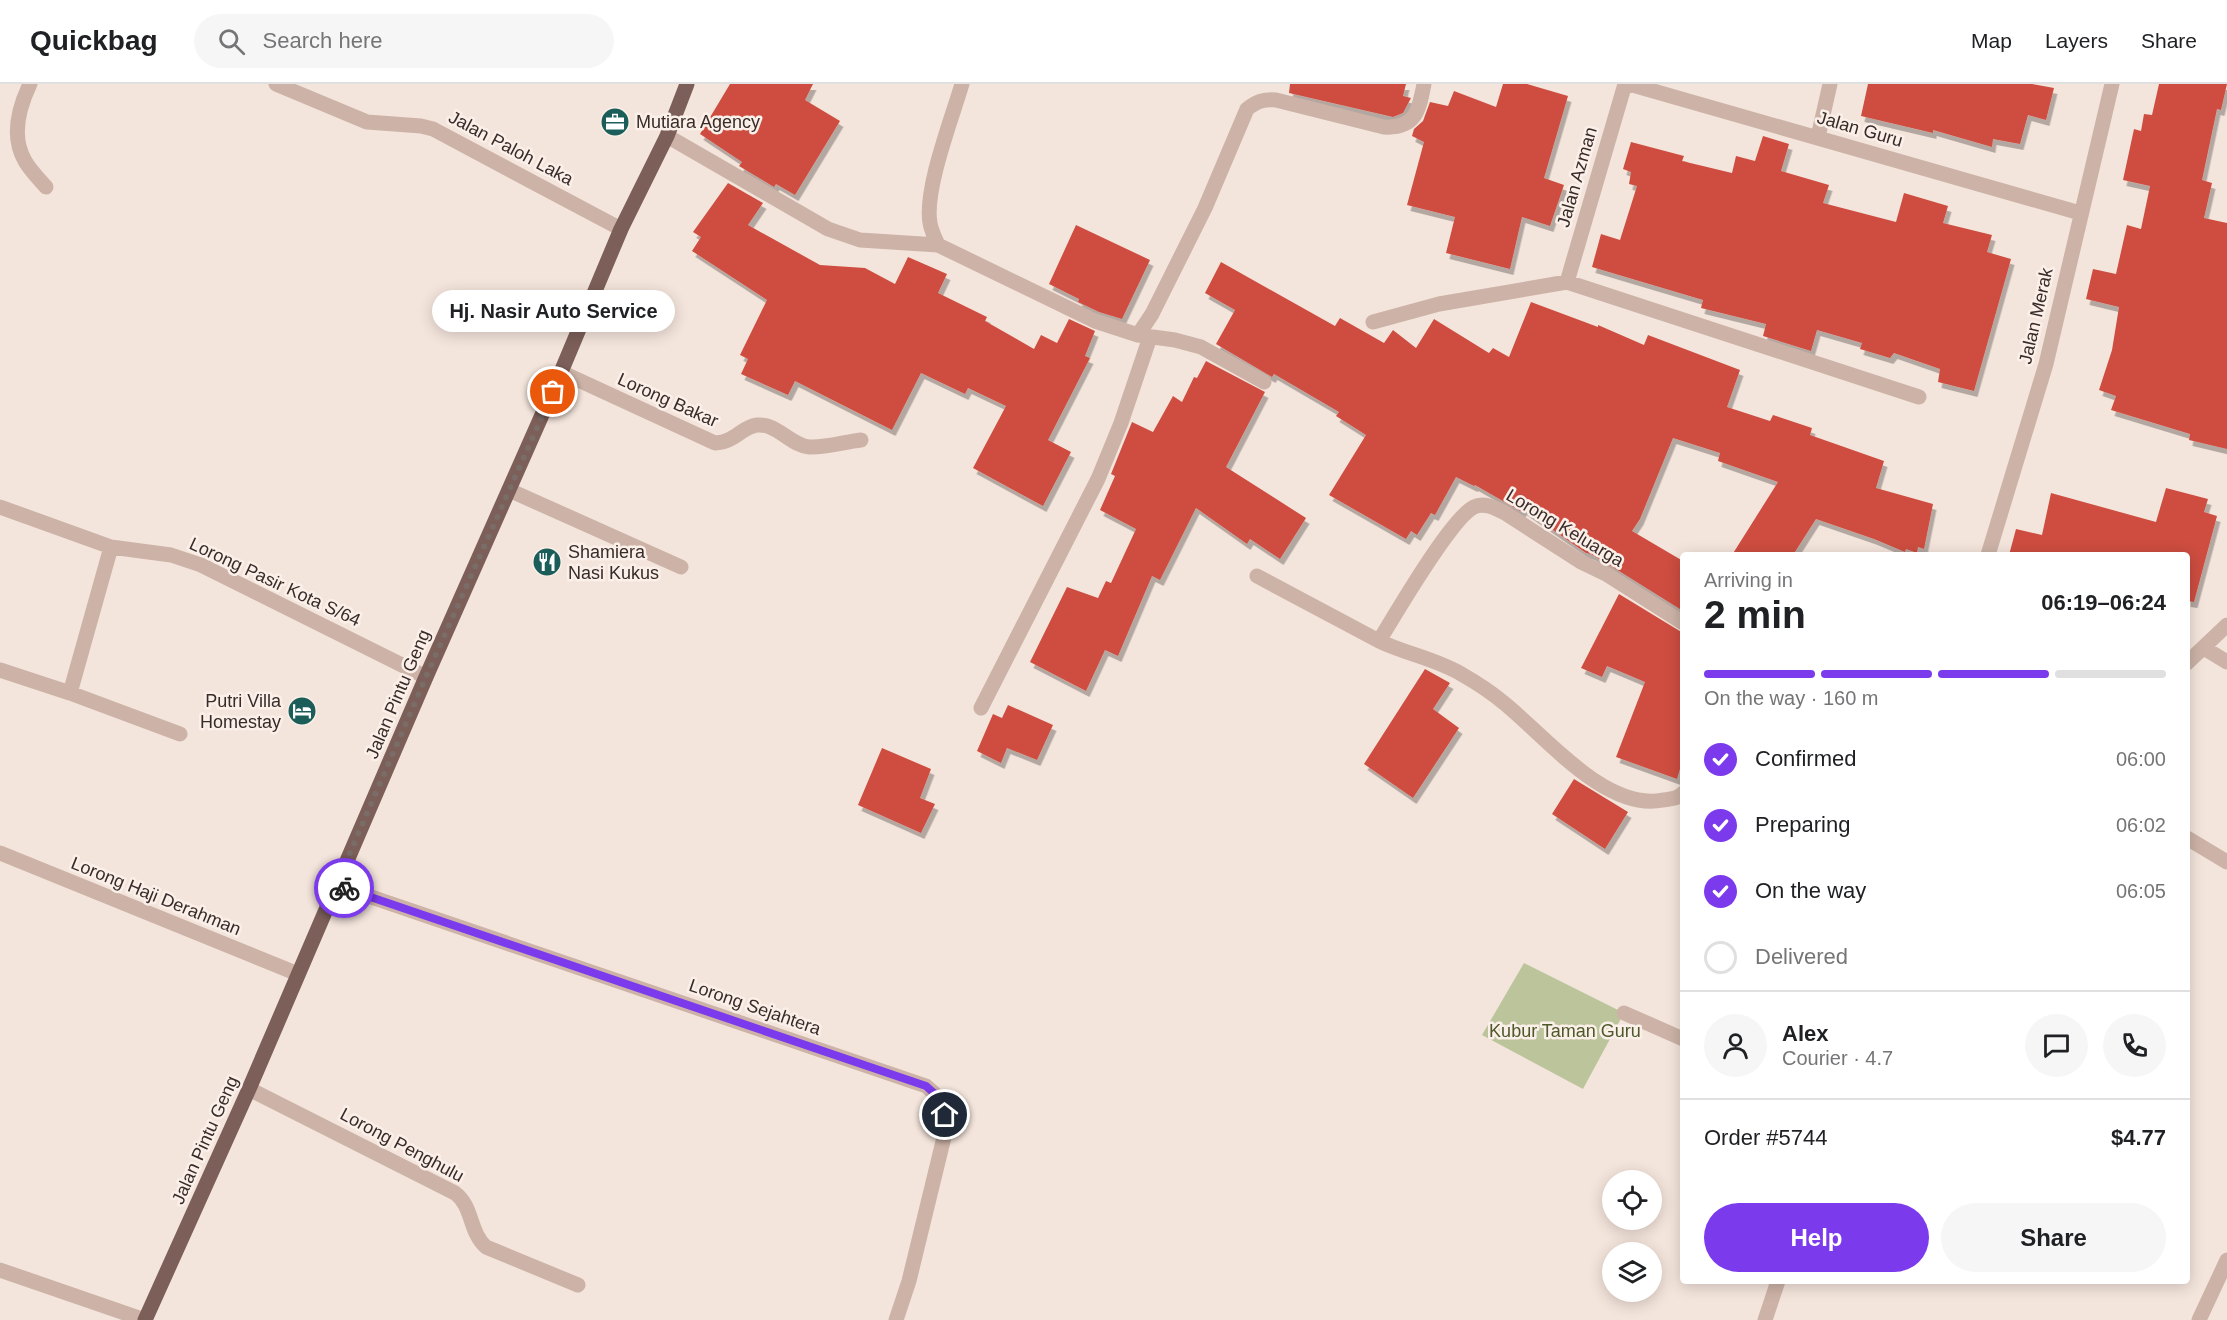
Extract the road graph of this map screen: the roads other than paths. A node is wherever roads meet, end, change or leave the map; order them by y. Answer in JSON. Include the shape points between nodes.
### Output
{"nodes":[{"id":1,"x":30,"y":84,"type":"edge"},
{"id":2,"x":276,"y":84,"type":"edge"},
{"id":3,"x":687,"y":84,"type":"edge"},
{"id":4,"x":962,"y":84,"type":"edge"},
{"id":5,"x":1424,"y":84,"type":"edge"},
{"id":6,"x":1627,"y":84,"type":"edge"},
{"id":7,"x":1830,"y":84,"type":"edge"},
{"id":8,"x":2112,"y":84,"type":"edge"},
{"id":9,"x":667,"y":135,"type":"junction"},
{"id":10,"x":1818,"y":137,"type":"junction"},
{"id":11,"x":46,"y":187,"type":"dead end"},
{"id":12,"x":2080,"y":213,"type":"junction"},
{"id":13,"x":621,"y":229,"type":"junction"},
{"id":14,"x":938,"y":245,"type":"junction"},
{"id":15,"x":1567,"y":282,"type":"junction"},
{"id":16,"x":1373,"y":322,"type":"dead end"},
{"id":17,"x":1144,"y":336,"type":"junction"},
{"id":18,"x":561,"y":372,"type":"junction"},
{"id":19,"x":1264,"y":382,"type":"dead end"},
{"id":20,"x":1919,"y":397,"type":"dead end"},
{"id":21,"x":861,"y":440,"type":"dead end"},
{"id":22,"x":509,"y":490,"type":"junction"},
{"id":23,"x":0,"y":507,"type":"edge"},
{"id":24,"x":111,"y":547,"type":"junction"},
{"id":25,"x":1989,"y":552,"type":"edge"},
{"id":26,"x":681,"y":567,"type":"dead end"},
{"id":27,"x":1257,"y":576,"type":"dead end"},
{"id":28,"x":1680,"y":621,"type":"edge"},
{"id":29,"x":2227,"y":625,"type":"edge"},
{"id":30,"x":1379,"y":641,"type":"junction"},
{"id":31,"x":2204,"y":648,"type":"junction"},
{"id":32,"x":2190,"y":660,"type":"edge"},
{"id":33,"x":2227,"y":662,"type":"edge"},
{"id":34,"x":0,"y":670,"type":"edge"},
{"id":35,"x":426,"y":677,"type":"junction"},
{"id":36,"x":70,"y":693,"type":"junction"},
{"id":37,"x":981,"y":708,"type":"dead end"},
{"id":38,"x":180,"y":735,"type":"dead end"},
{"id":39,"x":1680,"y":796,"type":"edge"},
{"id":40,"x":2190,"y":840,"type":"edge"},
{"id":41,"x":0,"y":853,"type":"edge"},
{"id":42,"x":2227,"y":862,"type":"edge"},
{"id":43,"x":336,"y":885,"type":"junction"},
{"id":44,"x":298,"y":974,"type":"junction"},
{"id":45,"x":1624,"y":1013,"type":"dead end"},
{"id":46,"x":1680,"y":1038,"type":"edge"},
{"id":47,"x":249,"y":1089,"type":"junction"},
{"id":48,"x":2227,"y":1260,"type":"edge"},
{"id":49,"x":0,"y":1270,"type":"edge"},
{"id":50,"x":1777,"y":1284,"type":"edge"},
{"id":51,"x":578,"y":1285,"type":"dead end"},
{"id":52,"x":145,"y":1320,"type":"edge"},
{"id":53,"x":896,"y":1320,"type":"edge"},
{"id":54,"x":1765,"y":1320,"type":"edge"},
{"id":55,"x":2199,"y":1320,"type":"edge"}],
"edges":[{"from":1,"to":11,"type":"street","via":[[19,112],[17,137],[24,160]]},
{"from":2,"to":13,"type":"street","name":"Jalan Paloh Laka","via":[[367,122],[433,129]]},
{"from":3,"to":9,"type":"main road","name":"Jalan Pintu Geng"},
{"from":4,"to":14,"type":"street","via":[[935,172],[929,208],[930,225]]},
{"from":5,"to":17,"type":"street","via":[[1415,116],[1396,128],[1276,100],[1255,102],[1247,108]]},
{"from":6,"to":10,"type":"street","name":"Jalan Guru"},
{"from":6,"to":15,"type":"street","name":"Jalan Azman"},
{"from":7,"to":10,"type":"street"},
{"from":8,"to":12,"type":"street","name":"Jalan Merak"},
{"from":9,"to":13,"type":"main road","name":"Jalan Pintu Geng"},
{"from":9,"to":14,"type":"street","via":[[828,229],[860,240]]},
{"from":10,"to":12,"type":"street","name":"Jalan Guru"},
{"from":12,"to":25,"type":"street","name":"Jalan Merak","via":[[2046,364]]},
{"from":13,"to":18,"type":"main road","name":"Jalan Pintu Geng"},
{"from":14,"to":17,"type":"street","via":[[1095,321]]},
{"from":15,"to":16,"type":"street","via":[[1439,304]]},
{"from":15,"to":20,"type":"street"},
{"from":17,"to":19,"type":"street","via":[[1201,347]]},
{"from":17,"to":37,"type":"street","via":[[1121,423],[1098,479]]},
{"from":18,"to":21,"type":"street","name":"Lorong Bakar","via":[[715,444],[733,439],[756,425],[767,426],[810,447]]},
{"from":18,"to":22,"type":"main road","name":"Jalan Pintu Geng"},
{"from":22,"to":26,"type":"street"},
{"from":22,"to":35,"type":"main road","name":"Jalan Pintu Geng"},
{"from":23,"to":24,"type":"street","name":"Lorong Pasir Kota S/64"},
{"from":24,"to":35,"type":"street","name":"Lorong Pasir Kota S/64","via":[[171,555],[201,565]]},
{"from":24,"to":36,"type":"street"},
{"from":27,"to":30,"type":"street"},
{"from":28,"to":30,"type":"street","name":"Lorong Keluarga","via":[[1505,513],[1484,505],[1474,507],[1455,526]]},
{"from":29,"to":31,"type":"street"},
{"from":30,"to":39,"type":"street","via":[[1462,674],[1505,703],[1575,768],[1605,787],[1654,802]]},
{"from":31,"to":32,"type":"street"},
{"from":31,"to":33,"type":"street"},
{"from":34,"to":36,"type":"street"},
{"from":35,"to":43,"type":"main road","name":"Jalan Pintu Geng"},
{"from":36,"to":38,"type":"street"},
{"from":40,"to":42,"type":"street"},
{"from":41,"to":44,"type":"street","name":"Lorong Haji Derahman"},
{"from":43,"to":44,"type":"main road","name":"Jalan Pintu Geng"},
{"from":43,"to":53,"type":"street","name":"Lorong Sejahtera","via":[[926,1086],[944,1102],[946,1129]]},
{"from":44,"to":47,"type":"main road","name":"Jalan Pintu Geng"},
{"from":45,"to":46,"type":"street"},
{"from":47,"to":51,"type":"street","name":"Lorong Penghulu","via":[[455,1193],[467,1206],[477,1236],[486,1248]]},
{"from":47,"to":52,"type":"main road","name":"Jalan Pintu Geng"},
{"from":48,"to":55,"type":"street"},
{"from":49,"to":52,"type":"street"},
{"from":50,"to":54,"type":"street"}]}
